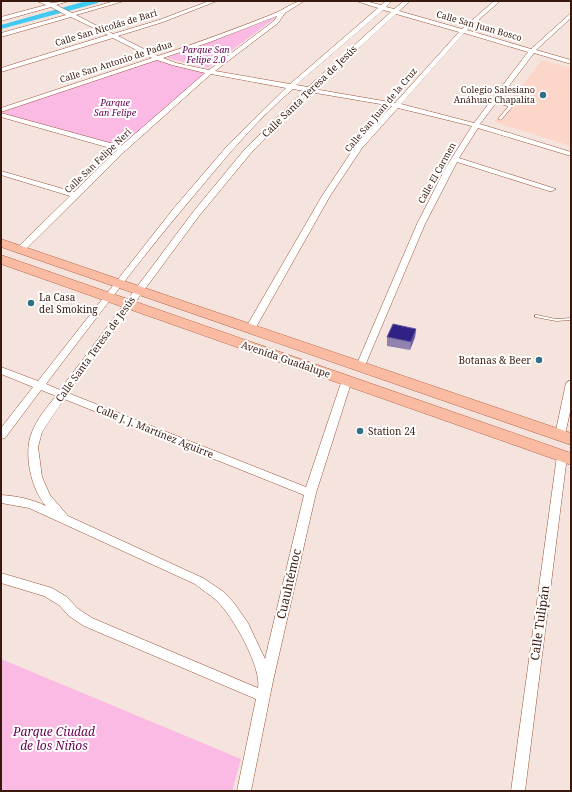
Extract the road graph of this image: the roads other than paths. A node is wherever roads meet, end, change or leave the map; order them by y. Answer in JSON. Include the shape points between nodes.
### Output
{"nodes":[{"id":1,"x":40,"y":1,"type":"edge"},
{"id":2,"x":66,"y":1,"type":"edge"},
{"id":3,"x":121,"y":1,"type":"edge"},
{"id":4,"x":214,"y":1,"type":"edge"},
{"id":5,"x":301,"y":1,"type":"edge"},
{"id":6,"x":359,"y":1,"type":"edge"},
{"id":7,"x":389,"y":1,"type":"edge"},
{"id":8,"x":406,"y":1,"type":"edge"},
{"id":9,"x":497,"y":1,"type":"edge"},
{"id":10,"x":53,"y":6,"type":"junction"},
{"id":11,"x":381,"y":7,"type":"junction"},
{"id":12,"x":394,"y":11,"type":"junction"},
{"id":13,"x":283,"y":12,"type":"junction"},
{"id":14,"x":69,"y":14,"type":"junction"},
{"id":15,"x":571,"y":15,"type":"edge"},
{"id":16,"x":1,"y":19,"type":"edge"},
{"id":17,"x":464,"y":30,"type":"junction"},
{"id":18,"x":1,"y":35,"type":"edge"},
{"id":19,"x":113,"y":36,"type":"junction"},
{"id":20,"x":532,"y":51,"type":"junction"},
{"id":21,"x":158,"y":58,"type":"junction"},
{"id":22,"x":571,"y":62,"type":"edge"},
{"id":23,"x":1,"y":70,"type":"edge"},
{"id":24,"x":210,"y":72,"type":"junction"},
{"id":25,"x":291,"y":86,"type":"junction"},
{"id":26,"x":308,"y":89,"type":"junction"},
{"id":27,"x":494,"y":101,"type":"junction"},
{"id":28,"x":395,"y":105,"type":"junction"},
{"id":29,"x":1,"y":110,"type":"edge"},
{"id":30,"x":1,"y":115,"type":"edge"},
{"id":31,"x":500,"y":119,"type":"dead end"},
{"id":32,"x":476,"y":125,"type":"junction"},
{"id":33,"x":122,"y":149,"type":"junction"},
{"id":34,"x":571,"y":154,"type":"edge"},
{"id":35,"x":455,"y":159,"type":"junction"},
{"id":36,"x":1,"y":173,"type":"edge"},
{"id":37,"x":552,"y":189,"type":"dead end"},
{"id":38,"x":76,"y":195,"type":"junction"},
{"id":39,"x":1,"y":243,"type":"edge"},
{"id":40,"x":20,"y":250,"type":"junction"},
{"id":41,"x":1,"y":259,"type":"edge"},
{"id":42,"x":118,"y":284,"type":"junction"},
{"id":43,"x":138,"y":291,"type":"junction"},
{"id":44,"x":108,"y":297,"type":"junction"},
{"id":45,"x":129,"y":304,"type":"junction"},
{"id":46,"x":537,"y":316,"type":"dead end"},
{"id":47,"x":571,"y":319,"type":"edge"},
{"id":48,"x":250,"y":329,"type":"junction"},
{"id":49,"x":361,"y":366,"type":"junction"},
{"id":50,"x":1,"y":370,"type":"edge"},
{"id":51,"x":347,"y":380,"type":"junction"},
{"id":52,"x":571,"y":384,"type":"edge"},
{"id":53,"x":40,"y":385,"type":"junction"},
{"id":54,"x":62,"y":394,"type":"junction"},
{"id":55,"x":1,"y":435,"type":"edge"},
{"id":56,"x":566,"y":437,"type":"edge"},
{"id":57,"x":567,"y":457,"type":"edge"},
{"id":58,"x":310,"y":493,"type":"junction"},
{"id":59,"x":1,"y":499,"type":"edge"},
{"id":60,"x":62,"y":518,"type":"junction"},
{"id":61,"x":1,"y":578,"type":"edge"},
{"id":62,"x":266,"y":681,"type":"junction"},
{"id":63,"x":263,"y":696,"type":"junction"},
{"id":64,"x":244,"y":791,"type":"edge"},
{"id":65,"x":518,"y":791,"type":"edge"}],
"edges":[{"from":1,"to":10,"type":"street"},
{"from":2,"to":10,"type":"street"},
{"from":3,"to":14,"type":"street"},
{"from":4,"to":19,"type":"street","name":"Calle San Nicolás de Bari"},
{"from":5,"to":13,"type":"street","name":"Calle San Antonio de Padua"},
{"from":6,"to":11,"type":"street","name":"Calle San Juan Bosco"},
{"from":7,"to":11,"type":"street","name":"Calle Santa Teresa de Jesús"},
{"from":8,"to":12,"type":"street","name":"Calle Santa Teresa de Jesús"},
{"from":9,"to":17,"type":"street","name":"Calle San Juan de la Cruz"},
{"from":10,"to":14,"type":"street"},
{"from":10,"to":16,"type":"street"},
{"from":11,"to":12,"type":"street","name":"Calle San Juan Bosco"},
{"from":11,"to":25,"type":"street","name":"Calle Santa Teresa de Jesús"},
{"from":12,"to":17,"type":"street","name":"Calle San Juan Bosco"},
{"from":12,"to":26,"type":"street","name":"Calle Santa Teresa de Jesús"},
{"from":13,"to":21,"type":"street","name":"Calle San Antonio de Padua"},
{"from":13,"to":24,"type":"street","name":"Calle San Felipe Neri","via":[[276,22]]},
{"from":14,"to":18,"type":"street"},
{"from":14,"to":19,"type":"street"},
{"from":15,"to":20,"type":"street","name":"Calle El Carmen"},
{"from":17,"to":20,"type":"street","name":"Calle San Juan Bosco"},
{"from":17,"to":28,"type":"street","name":"Calle San Juan de la Cruz"},
{"from":19,"to":21,"type":"street"},
{"from":19,"to":23,"type":"street","name":"Calle San Nicolás de Bari"},
{"from":20,"to":22,"type":"street","name":"Calle San Juan Bosco"},
{"from":20,"to":27,"type":"street","name":"Calle El Carmen"},
{"from":21,"to":24,"type":"street"},
{"from":21,"to":29,"type":"street","name":"Calle San Antonio de Padua"},
{"from":24,"to":25,"type":"street"},
{"from":24,"to":33,"type":"street","name":"Calle San Felipe Neri"},
{"from":25,"to":26,"type":"street"},
{"from":25,"to":42,"type":"street","name":"Calle Santa Teresa de Jesús","via":[[231,147]]},
{"from":26,"to":28,"type":"street"},
{"from":26,"to":43,"type":"street","name":"Calle Santa Teresa de Jesús","via":[[248,151]]},
{"from":27,"to":31,"type":"lane","via":[[510,107]]},
{"from":27,"to":32,"type":"street","name":"Calle El Carmen"},
{"from":28,"to":32,"type":"street"},
{"from":28,"to":48,"type":"street","name":"Calle San Juan de la Cruz","via":[[359,147],[326,196]]},
{"from":30,"to":33,"type":"street"},
{"from":32,"to":34,"type":"street"},
{"from":32,"to":35,"type":"street","name":"Calle El Carmen"},
{"from":33,"to":38,"type":"street","name":"Calle San Felipe Neri"},
{"from":35,"to":37,"type":"street"},
{"from":35,"to":49,"type":"street","name":"Calle El Carmen","via":[[421,224]]},
{"from":36,"to":38,"type":"street"},
{"from":38,"to":40,"type":"street","name":"Calle San Felipe Neri"},
{"from":39,"to":40,"type":"main road","name":"Avenida Guadalupe"},
{"from":40,"to":42,"type":"main road","name":"Avenida Guadalupe"},
{"from":41,"to":44,"type":"main road","name":"Avenida Guadalupe"},
{"from":42,"to":43,"type":"main road","name":"Avenida Guadalupe"},
{"from":42,"to":44,"type":"street","name":"Calle Santa Teresa de Jesús"},
{"from":43,"to":45,"type":"street","name":"Calle Santa Teresa de Jesús"},
{"from":43,"to":48,"type":"main road","name":"Avenida Guadalupe"},
{"from":44,"to":45,"type":"main road","name":"Avenida Guadalupe"},
{"from":44,"to":53,"type":"street","name":"Calle Santa Teresa de Jesús"},
{"from":45,"to":51,"type":"main road","name":"Avenida Guadalupe"},
{"from":45,"to":54,"type":"street","name":"Calle Santa Teresa de Jesús"},
{"from":46,"to":47,"type":"lane","via":[[556,320]]},
{"from":48,"to":49,"type":"main road","name":"Avenida Guadalupe"},
{"from":49,"to":56,"type":"main road","name":"Avenida Guadalupe"},
{"from":50,"to":53,"type":"street","name":"Calle J. J. Martínez Aguirre"},
{"from":51,"to":57,"type":"main road","name":"Avenida Guadalupe"},
{"from":51,"to":58,"type":"street","name":"Cuauhtémoc"},
{"from":52,"to":56,"type":"street"},
{"from":53,"to":54,"type":"street","name":"Calle J. J. Martínez Aguirre"},
{"from":53,"to":55,"type":"street","name":"Calle Santa Teresa de Jesús"},
{"from":54,"to":58,"type":"street","name":"Calle J. J. Martínez Aguirre"},
{"from":54,"to":60,"type":"street","name":"Calle Santa Teresa de Jesús","via":[[42,421],[33,447],[37,477],[45,498]]},
{"from":57,"to":65,"type":"street","name":"Calle Tulipán"},
{"from":58,"to":62,"type":"street","name":"Cuauhtémoc"},
{"from":59,"to":60,"type":"street","via":[[32,504]]},
{"from":60,"to":62,"type":"street","name":"Calle Santa Teresa de Jesús","via":[[199,581],[221,598],[238,617]]},
{"from":61,"to":63,"type":"street","via":[[48,592],[88,622]]},
{"from":62,"to":63,"type":"street","name":"Cuauhtémoc"},
{"from":63,"to":64,"type":"street","name":"Cuauhtémoc"}]}
